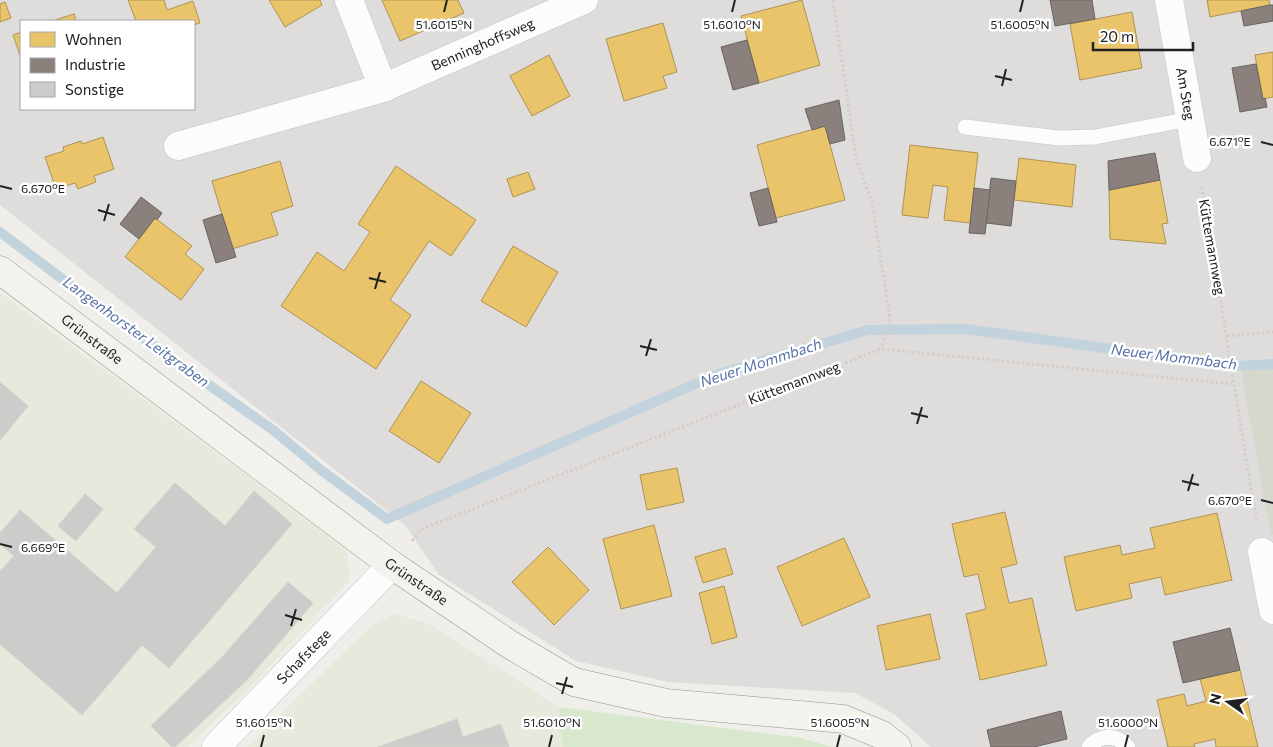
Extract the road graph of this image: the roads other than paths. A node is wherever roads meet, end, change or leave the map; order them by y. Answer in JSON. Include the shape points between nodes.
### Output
{"nodes":[{"id":1,"x":349,"y":0,"type":"edge"},
{"id":2,"x":584,"y":0,"type":"edge"},
{"id":3,"x":1168,"y":0,"type":"edge"},
{"id":4,"x":383,"y":88,"type":"junction"},
{"id":5,"x":1190,"y":119,"type":"junction"},
{"id":6,"x":965,"y":127,"type":"dead end"},
{"id":7,"x":178,"y":146,"type":"dead end"},
{"id":8,"x":1197,"y":158,"type":"road end"},
{"id":9,"x":0,"y":270,"type":"edge"},
{"id":10,"x":1262,"y":552,"type":"road end"},
{"id":11,"x":392,"y":565,"type":"junction"},
{"id":12,"x":1273,"y":610,"type":"edge"},
{"id":13,"x":216,"y":747,"type":"edge"},
{"id":14,"x":897,"y":747,"type":"edge"},
{"id":15,"x":1089,"y":747,"type":"edge"},
{"id":16,"x":1128,"y":747,"type":"edge"}],
"edges":[{"from":1,"to":4,"type":"street"},
{"from":2,"to":4,"type":"street","name":"Benninghoffsweg"},
{"from":3,"to":5,"type":"street","name":"Am Steg"},
{"from":4,"to":7,"type":"street","name":"Benninghoffsweg"},
{"from":5,"to":6,"type":"lane","via":[[1095,137],[1059,138]]},
{"from":5,"to":8,"type":"street","name":"Am Steg"},
{"from":9,"to":11,"type":"street","name":"Grünstraße"},
{"from":10,"to":12,"type":"street"},
{"from":11,"to":13,"type":"street","name":"Schafstege"},
{"from":11,"to":14,"type":"street","name":"Grünstraße","via":[[509,644],[574,682],[666,703],[843,719],[882,735]]},
{"from":15,"to":16,"type":"lane","via":[[1095,741],[1109,737],[1123,741]]}]}
